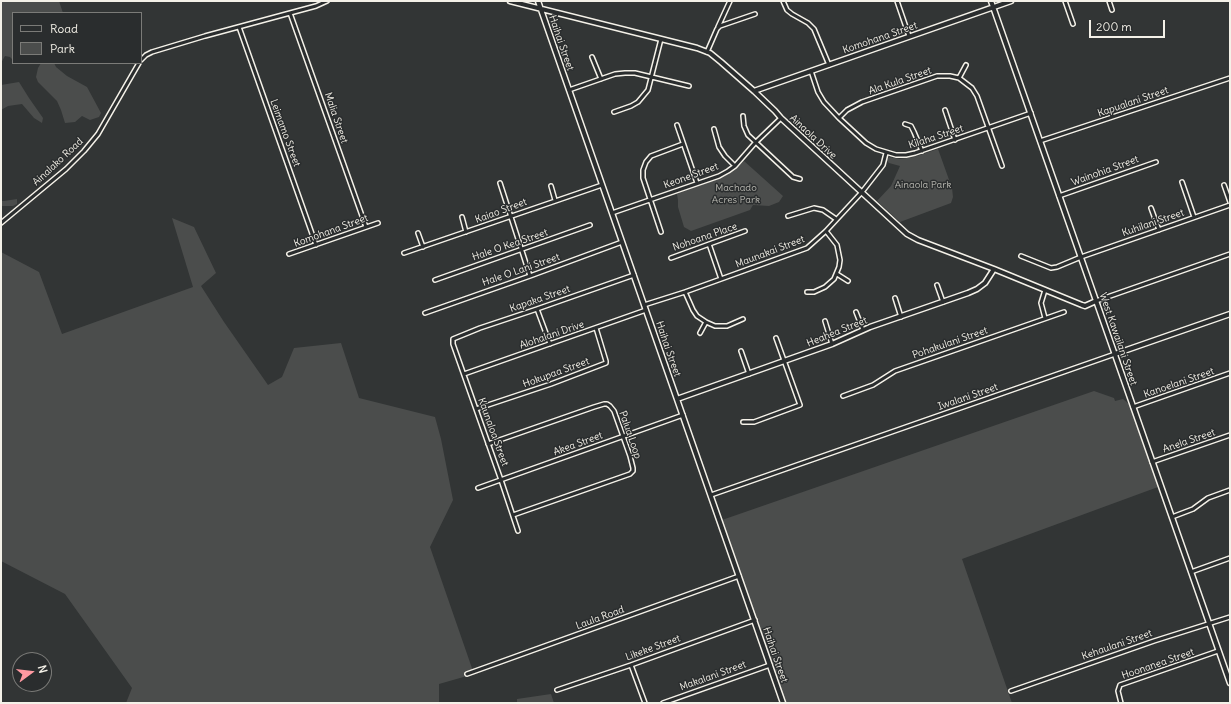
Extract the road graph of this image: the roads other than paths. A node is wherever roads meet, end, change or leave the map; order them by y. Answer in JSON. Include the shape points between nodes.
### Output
{"nodes":[{"id":1,"x":327,"y":1,"type":"edge"},
{"id":2,"x":510,"y":1,"type":"edge"},
{"id":3,"x":538,"y":1,"type":"edge"},
{"id":4,"x":730,"y":1,"type":"edge"},
{"id":5,"x":783,"y":1,"type":"edge"},
{"id":6,"x":897,"y":1,"type":"edge"},
{"id":7,"x":991,"y":1,"type":"edge"},
{"id":8,"x":1012,"y":1,"type":"edge"},
{"id":9,"x":1065,"y":1,"type":"edge"},
{"id":10,"x":1109,"y":1,"type":"edge"},
{"id":11,"x":994,"y":7,"type":"junction"},
{"id":12,"x":541,"y":9,"type":"junction"},
{"id":13,"x":1112,"y":10,"type":"dead end"},
{"id":14,"x":552,"y":12,"type":"junction"},
{"id":15,"x":290,"y":13,"type":"junction"},
{"id":16,"x":755,"y":14,"type":"dead end"},
{"id":17,"x":545,"y":21,"type":"junction"},
{"id":18,"x":1073,"y":24,"type":"dead end"},
{"id":19,"x":239,"y":27,"type":"junction"},
{"id":20,"x":718,"y":28,"type":"junction"},
{"id":21,"x":909,"y":36,"type":"junction"},
{"id":22,"x":661,"y":39,"type":"junction"},
{"id":23,"x":707,"y":52,"type":"junction"},
{"id":24,"x":592,"y":57,"type":"dead end"},
{"id":25,"x":142,"y":59,"type":"edge"},
{"id":26,"x":138,"y":64,"type":"edge"},
{"id":27,"x":829,"y":65,"type":"junction"},
{"id":28,"x":966,"y":65,"type":"dead end"},
{"id":29,"x":811,"y":71,"type":"junction"},
{"id":30,"x":651,"y":77,"type":"junction"},
{"id":31,"x":960,"y":78,"type":"junction"},
{"id":32,"x":1230,"y":78,"type":"edge"},
{"id":33,"x":601,"y":79,"type":"junction"},
{"id":34,"x":689,"y":86,"type":"dead end"},
{"id":35,"x":569,"y":90,"type":"junction"},
{"id":36,"x":754,"y":91,"type":"junction"},
{"id":37,"x":945,"y":110,"type":"dead end"},
{"id":38,"x":614,"y":112,"type":"dead end"},
{"id":39,"x":1030,"y":113,"type":"junction"},
{"id":40,"x":743,"y":116,"type":"dead end"},
{"id":41,"x":781,"y":118,"type":"junction"},
{"id":42,"x":839,"y":118,"type":"junction"},
{"id":43,"x":905,"y":124,"type":"dead end"},
{"id":44,"x":677,"y":125,"type":"dead end"},
{"id":45,"x":714,"y":128,"type":"dead end"},
{"id":46,"x":988,"y":128,"type":"junction"},
{"id":47,"x":955,"y":140,"type":"junction"},
{"id":48,"x":1040,"y":142,"type":"junction"},
{"id":49,"x":755,"y":143,"type":"junction"},
{"id":50,"x":683,"y":144,"type":"junction"},
{"id":51,"x":922,"y":151,"type":"junction"},
{"id":52,"x":886,"y":153,"type":"junction"},
{"id":53,"x":1156,"y":162,"type":"dead end"},
{"id":54,"x":735,"y":166,"type":"junction"},
{"id":55,"x":1002,"y":166,"type":"dead end"},
{"id":56,"x":800,"y":179,"type":"dead end"},
{"id":57,"x":1182,"y":182,"type":"dead end"},
{"id":58,"x":500,"y":183,"type":"dead end"},
{"id":59,"x":697,"y":183,"type":"junction"},
{"id":60,"x":602,"y":185,"type":"junction"},
{"id":61,"x":1224,"y":185,"type":"dead end"},
{"id":62,"x":551,"y":186,"type":"dead end"},
{"id":63,"x":862,"y":192,"type":"junction"},
{"id":64,"x":1060,"y":196,"type":"junction"},
{"id":65,"x":555,"y":200,"type":"junction"},
{"id":66,"x":649,"y":200,"type":"junction"},
{"id":67,"x":1230,"y":203,"type":"edge"},
{"id":68,"x":1151,"y":208,"type":"dead end"},
{"id":69,"x":612,"y":213,"type":"junction"},
{"id":70,"x":511,"y":216,"type":"junction"},
{"id":71,"x":788,"y":216,"type":"dead end"},
{"id":72,"x":462,"y":217,"type":"dead end"},
{"id":73,"x":1194,"y":218,"type":"junction"},
{"id":74,"x":836,"y":219,"type":"junction"},
{"id":75,"x":1,"y":223,"type":"edge"},
{"id":76,"x":378,"y":223,"type":"dead end"},
{"id":77,"x":590,"y":225,"type":"dead end"},
{"id":78,"x":366,"y":227,"type":"junction"},
{"id":79,"x":1159,"y":230,"type":"junction"},
{"id":80,"x":745,"y":231,"type":"dead end"},
{"id":81,"x":826,"y":231,"type":"junction"},
{"id":82,"x":418,"y":232,"type":"dead end"},
{"id":83,"x":466,"y":232,"type":"junction"},
{"id":84,"x":661,"y":232,"type":"dead end"},
{"id":85,"x":622,"y":242,"type":"junction"},
{"id":86,"x":709,"y":244,"type":"junction"},
{"id":87,"x":316,"y":245,"type":"junction"},
{"id":88,"x":423,"y":247,"type":"junction"},
{"id":89,"x":522,"y":249,"type":"junction"},
{"id":90,"x":404,"y":253,"type":"dead end"},
{"id":91,"x":289,"y":254,"type":"dead end"},
{"id":92,"x":1230,"y":254,"type":"edge"},
{"id":93,"x":1021,"y":256,"type":"dead end"},
{"id":94,"x":1081,"y":257,"type":"junction"},
{"id":95,"x":671,"y":258,"type":"dead end"},
{"id":96,"x":994,"y":269,"type":"junction"},
{"id":97,"x":837,"y":274,"type":"junction"},
{"id":98,"x":634,"y":275,"type":"junction"},
{"id":99,"x":530,"y":276,"type":"junction"},
{"id":100,"x":720,"y":279,"type":"junction"},
{"id":101,"x":435,"y":280,"type":"dead end"},
{"id":102,"x":848,"y":281,"type":"dead end"},
{"id":103,"x":937,"y":285,"type":"dead end"},
{"id":104,"x":1045,"y":290,"type":"junction"},
{"id":105,"x":686,"y":292,"type":"junction"},
{"id":106,"x":807,"y":292,"type":"dead end"},
{"id":107,"x":895,"y":298,"type":"dead end"},
{"id":108,"x":1096,"y":301,"type":"junction"},
{"id":109,"x":943,"y":302,"type":"junction"},
{"id":110,"x":644,"y":305,"type":"junction"},
{"id":111,"x":537,"y":309,"type":"junction"},
{"id":112,"x":646,"y":310,"type":"junction"},
{"id":113,"x":424,"y":312,"type":"dead end"},
{"id":114,"x":856,"y":312,"type":"dead end"},
{"id":115,"x":1064,"y":312,"type":"dead end"},
{"id":116,"x":1230,"y":314,"type":"edge"},
{"id":117,"x":901,"y":317,"type":"junction"},
{"id":118,"x":1045,"y":318,"type":"junction"},
{"id":119,"x":743,"y":319,"type":"dead end"},
{"id":120,"x":825,"y":321,"type":"dead end"},
{"id":121,"x":706,"y":322,"type":"junction"},
{"id":122,"x":596,"y":328,"type":"junction"},
{"id":123,"x":863,"y":330,"type":"junction"},
{"id":124,"x":700,"y":333,"type":"dead end"},
{"id":125,"x":776,"y":338,"type":"dead end"},
{"id":126,"x":453,"y":339,"type":"joint"},
{"id":127,"x":550,"y":344,"type":"junction"},
{"id":128,"x":832,"y":344,"type":"junction"},
{"id":129,"x":741,"y":351,"type":"dead end"},
{"id":130,"x":1115,"y":354,"type":"junction"},
{"id":131,"x":785,"y":361,"type":"junction"},
{"id":132,"x":1230,"y":373,"type":"edge"},
{"id":133,"x":464,"y":374,"type":"junction"},
{"id":134,"x":749,"y":374,"type":"junction"},
{"id":135,"x":843,"y":396,"type":"dead end"},
{"id":136,"x":677,"y":399,"type":"junction"},
{"id":137,"x":1133,"y":407,"type":"junction"},
{"id":138,"x":476,"y":409,"type":"junction"},
{"id":139,"x":683,"y":415,"type":"junction"},
{"id":140,"x":743,"y":422,"type":"dead end"},
{"id":141,"x":1230,"y":434,"type":"edge"},
{"id":142,"x":623,"y":437,"type":"junction"},
{"id":143,"x":488,"y":444,"type":"junction"},
{"id":144,"x":1152,"y":462,"type":"junction"},
{"id":145,"x":501,"y":480,"type":"junction"},
{"id":146,"x":478,"y":488,"type":"dead end"},
{"id":147,"x":1230,"y":490,"type":"edge"},
{"id":148,"x":711,"y":495,"type":"junction"},
{"id":149,"x":513,"y":515,"type":"junction"},
{"id":150,"x":1172,"y":517,"type":"junction"},
{"id":151,"x":518,"y":531,"type":"dead end"},
{"id":152,"x":1230,"y":558,"type":"edge"},
{"id":153,"x":1191,"y":572,"type":"junction"},
{"id":154,"x":739,"y":576,"type":"junction"},
{"id":155,"x":1230,"y":617,"type":"edge"},
{"id":156,"x":755,"y":620,"type":"junction"},
{"id":157,"x":1208,"y":623,"type":"junction"},
{"id":158,"x":1218,"y":651,"type":"junction"},
{"id":159,"x":632,"y":665,"type":"junction"},
{"id":160,"x":770,"y":665,"type":"junction"},
{"id":161,"x":1228,"y":673,"type":"edge"},
{"id":162,"x":467,"y":674,"type":"dead end"},
{"id":163,"x":1230,"y":683,"type":"edge"},
{"id":164,"x":557,"y":690,"type":"dead end"},
{"id":165,"x":1011,"y":691,"type":"dead end"},
{"id":166,"x":645,"y":703,"type":"edge"},
{"id":167,"x":662,"y":703,"type":"edge"},
{"id":168,"x":783,"y":703,"type":"edge"},
{"id":169,"x":1121,"y":703,"type":"edge"}],
"edges":[{"from":1,"to":15,"type":"street"},
{"from":2,"to":12,"type":"street","name":"Ainaola Drive"},
{"from":3,"to":12,"type":"street","name":"Haihai Street"},
{"from":4,"to":20,"type":"street"},
{"from":5,"to":27,"type":"street","via":[[787,10],[814,29]]},
{"from":6,"to":21,"type":"street"},
{"from":7,"to":11,"type":"street","name":"West Kawailani Street"},
{"from":8,"to":11,"type":"street","name":"Komohana Street"},
{"from":9,"to":18,"type":"street"},
{"from":10,"to":13,"type":"street"},
{"from":11,"to":21,"type":"street","name":"Komohana Street"},
{"from":11,"to":39,"type":"street","name":"West Kawailani Street"},
{"from":12,"to":14,"type":"street","name":"Ainaola Drive"},
{"from":12,"to":17,"type":"street","name":"Haihai Street"},
{"from":14,"to":17,"type":"street","via":[[547,15]]},
{"from":14,"to":22,"type":"street","name":"Ainaola Drive"},
{"from":15,"to":19,"type":"street"},
{"from":15,"to":78,"type":"street","name":"Malia Street"},
{"from":16,"to":20,"type":"street"},
{"from":17,"to":35,"type":"street","name":"Haihai Street"},
{"from":19,"to":25,"type":"street","via":[[151,52]]},
{"from":19,"to":87,"type":"street","name":"Leimamo Street"},
{"from":20,"to":23,"type":"street"},
{"from":21,"to":27,"type":"street","name":"Komohana Street"},
{"from":22,"to":23,"type":"street","name":"Ainaola Drive"},
{"from":22,"to":30,"type":"street"},
{"from":23,"to":36,"type":"street","name":"Ainaola Drive"},
{"from":24,"to":33,"type":"street"},
{"from":26,"to":75,"type":"street","name":"Ainalako Road","via":[[98,134],[84,151]]},
{"from":27,"to":29,"type":"street","name":"Komohana Street"},
{"from":28,"to":31,"type":"street"},
{"from":29,"to":36,"type":"street","name":"Komohana Street"},
{"from":29,"to":42,"type":"street","name":"Kilaha Street","via":[[818,92]]},
{"from":30,"to":33,"type":"street","via":[[626,73]]},
{"from":30,"to":34,"type":"street"},
{"from":30,"to":38,"type":"street","via":[[648,90],[638,102]]},
{"from":31,"to":42,"type":"street","name":"Ala Kula Street","via":[[937,76],[862,102]]},
{"from":31,"to":46,"type":"street","via":[[977,96]]},
{"from":32,"to":48,"type":"street","name":"Kapualani Street"},
{"from":33,"to":35,"type":"street"},
{"from":35,"to":60,"type":"street","name":"Haihai Street"},
{"from":36,"to":41,"type":"street","name":"Ainaola Drive"},
{"from":37,"to":47,"type":"street"},
{"from":39,"to":46,"type":"street","name":"Kilaha Street"},
{"from":39,"to":48,"type":"street","name":"West Kawailani Street"},
{"from":40,"to":49,"type":"street","via":[[748,136]]},
{"from":41,"to":49,"type":"street","name":"Keone Street"},
{"from":41,"to":63,"type":"street","name":"Ainaola Drive"},
{"from":42,"to":52,"type":"street","name":"Kilaha Street","via":[[866,143]]},
{"from":43,"to":51,"type":"street","via":[[914,132]]},
{"from":44,"to":50,"type":"street"},
{"from":45,"to":54,"type":"street","via":[[719,147]]},
{"from":46,"to":47,"type":"street","name":"Kilaha Street"},
{"from":46,"to":55,"type":"street"},
{"from":47,"to":51,"type":"street","name":"Kilaha Street"},
{"from":48,"to":64,"type":"street","name":"West Kawailani Street"},
{"from":49,"to":54,"type":"street","name":"Keone Street"},
{"from":49,"to":56,"type":"street","via":[[793,177]]},
{"from":50,"to":59,"type":"street"},
{"from":50,"to":66,"type":"street","via":[[655,154],[646,162],[643,178]]},
{"from":51,"to":52,"type":"street","name":"Kilaha Street","via":[[906,155]]},
{"from":52,"to":63,"type":"street","name":"Maunakai Street","via":[[883,165]]},
{"from":53,"to":64,"type":"street","name":"Wainohia Street"},
{"from":54,"to":59,"type":"street","name":"Keone Street","via":[[719,176]]},
{"from":57,"to":73,"type":"street"},
{"from":58,"to":70,"type":"street"},
{"from":59,"to":66,"type":"street","name":"Keone Street"},
{"from":60,"to":65,"type":"street","name":"Kaiao Street"},
{"from":60,"to":69,"type":"street","name":"Haihai Street"},
{"from":61,"to":67,"type":"street"},
{"from":62,"to":65,"type":"street"},
{"from":63,"to":74,"type":"street","name":"Maunakai Street"},
{"from":63,"to":96,"type":"street","name":"Ainaola Drive","via":[[907,234]]},
{"from":64,"to":94,"type":"street","name":"West Kawailani Street"},
{"from":65,"to":70,"type":"street","name":"Kaiao Street"},
{"from":66,"to":69,"type":"street","name":"Keone Street"},
{"from":66,"to":84,"type":"street"},
{"from":67,"to":73,"type":"street","name":"Kuhilani Street"},
{"from":68,"to":79,"type":"street"},
{"from":69,"to":85,"type":"street","name":"Haihai Street"},
{"from":70,"to":83,"type":"street","name":"Kaiao Street"},
{"from":70,"to":89,"type":"street"},
{"from":71,"to":74,"type":"street","via":[[809,209],[818,209]]},
{"from":72,"to":83,"type":"street"},
{"from":73,"to":79,"type":"street","name":"Kuhilani Street"},
{"from":74,"to":81,"type":"street","name":"Maunakai Street"},
{"from":76,"to":78,"type":"street","name":"Komohana Street"},
{"from":77,"to":89,"type":"street","name":"Hale O Kea Street"},
{"from":78,"to":87,"type":"street","name":"Komohana Street"},
{"from":79,"to":94,"type":"street","name":"Kuhilani Street"},
{"from":80,"to":86,"type":"street","name":"Nohoana Place"},
{"from":81,"to":97,"type":"street","via":[[839,252]]},
{"from":81,"to":100,"type":"street","name":"Maunakai Street","via":[[801,251]]},
{"from":82,"to":88,"type":"street"},
{"from":83,"to":88,"type":"street","name":"Kaiao Street"},
{"from":85,"to":98,"type":"street","name":"Haihai Street"},
{"from":85,"to":99,"type":"street","name":"Hale O Lani Street"},
{"from":86,"to":95,"type":"street","name":"Nohoana Place"},
{"from":86,"to":100,"type":"street"},
{"from":87,"to":91,"type":"street","name":"Komohana Street"},
{"from":88,"to":90,"type":"street","name":"Kaiao Street"},
{"from":89,"to":99,"type":"street"},
{"from":89,"to":101,"type":"street","name":"Hale O Kea Street"},
{"from":92,"to":108,"type":"street"},
{"from":93,"to":94,"type":"street","name":"Kuhilani Street","via":[[1051,268]]},
{"from":94,"to":108,"type":"street","name":"West Kawailani Street"},
{"from":96,"to":104,"type":"street","name":"Ainaola Drive"},
{"from":96,"to":109,"type":"street","name":"Heahea Street","via":[[980,287]]},
{"from":97,"to":102,"type":"street"},
{"from":97,"to":106,"type":"street","via":[[825,287]]},
{"from":98,"to":110,"type":"street","name":"Haihai Street"},
{"from":98,"to":111,"type":"street","name":"Kapaka Street"},
{"from":99,"to":113,"type":"street","name":"Hale O Lani Street"},
{"from":100,"to":105,"type":"street","name":"Maunakai Street"},
{"from":103,"to":109,"type":"street"},
{"from":104,"to":108,"type":"street","name":"Ainaola Drive","via":[[1085,306]]},
{"from":104,"to":118,"type":"street","via":[[1041,303]]},
{"from":105,"to":110,"type":"street","name":"Maunakai Street"},
{"from":105,"to":121,"type":"street","via":[[693,310]]},
{"from":107,"to":117,"type":"street"},
{"from":108,"to":130,"type":"street","name":"West Kawailani Street"},
{"from":109,"to":117,"type":"street","name":"Heahea Street"},
{"from":110,"to":112,"type":"street","name":"Haihai Street"},
{"from":111,"to":126,"type":"street","name":"Kapaka Street"},
{"from":111,"to":127,"type":"street"},
{"from":112,"to":122,"type":"street","name":"Alohalani Drive"},
{"from":112,"to":136,"type":"street","name":"Haihai Street"},
{"from":114,"to":123,"type":"street"},
{"from":115,"to":118,"type":"street","name":"Pohakulani Street"},
{"from":116,"to":130,"type":"street","name":"Iwalani Street"},
{"from":117,"to":123,"type":"street","name":"Heahea Street"},
{"from":118,"to":135,"type":"street","name":"Pohakulani Street","via":[[895,371],[873,385]]},
{"from":119,"to":121,"type":"street","via":[[727,326],[715,326]]},
{"from":120,"to":128,"type":"street"},
{"from":121,"to":124,"type":"street"},
{"from":122,"to":127,"type":"street","name":"Alohalani Drive"},
{"from":122,"to":138,"type":"street","name":"Hokupaa Street","via":[[606,363]]},
{"from":123,"to":128,"type":"street","name":"Heahea Street"},
{"from":125,"to":131,"type":"street"},
{"from":126,"to":133,"type":"street","name":"Kaunaloa Street"},
{"from":127,"to":133,"type":"street","name":"Alohalani Drive"},
{"from":128,"to":131,"type":"street","name":"Heahea Street"},
{"from":129,"to":134,"type":"street"},
{"from":130,"to":137,"type":"street","name":"West Kawailani Street"},
{"from":130,"to":148,"type":"street","name":"Iwalani Street"},
{"from":131,"to":134,"type":"street","name":"Heahea Street"},
{"from":131,"to":140,"type":"street","via":[[800,405],[754,422]]},
{"from":132,"to":137,"type":"street","name":"Kanoelani Street"},
{"from":133,"to":138,"type":"street","name":"Kaunaloa Street"},
{"from":134,"to":136,"type":"street","name":"Heahea Street"},
{"from":136,"to":139,"type":"street","name":"Haihai Street"},
{"from":137,"to":144,"type":"street","name":"West Kawailani Street"},
{"from":138,"to":143,"type":"street","name":"Kaunaloa Street"},
{"from":139,"to":142,"type":"street","name":"Akea Street"},
{"from":139,"to":148,"type":"street","name":"Haihai Street"},
{"from":141,"to":144,"type":"street","name":"Anela Street"},
{"from":142,"to":143,"type":"street","name":"Palua Loop","via":[[614,411],[604,404]]},
{"from":142,"to":145,"type":"street","name":"Akea Street"},
{"from":142,"to":149,"type":"street","name":"Palua Loop","via":[[633,468],[630,474]]},
{"from":143,"to":145,"type":"street","name":"Kaunaloa Street"},
{"from":144,"to":150,"type":"street","name":"West Kawailani Street"},
{"from":145,"to":146,"type":"street","name":"Akea Street"},
{"from":145,"to":149,"type":"street","name":"Kaunaloa Street"},
{"from":147,"to":150,"type":"street","via":[[1208,498],[1193,509]]},
{"from":148,"to":154,"type":"street","name":"Haihai Street"},
{"from":149,"to":151,"type":"street","name":"Kaunaloa Street"},
{"from":150,"to":153,"type":"street","name":"West Kawailani Street"},
{"from":152,"to":153,"type":"street"},
{"from":153,"to":157,"type":"street","name":"West Kawailani Street"},
{"from":154,"to":156,"type":"street","name":"Haihai Street"},
{"from":154,"to":162,"type":"street","name":"Laula Road"},
{"from":155,"to":157,"type":"street","name":"Kehaulani Street"},
{"from":156,"to":159,"type":"street","name":"Likeke Street"},
{"from":156,"to":160,"type":"street","name":"Haihai Street"},
{"from":157,"to":158,"type":"street","name":"West Kawailani Street"},
{"from":157,"to":165,"type":"street","name":"Kehaulani Street"},
{"from":158,"to":161,"type":"street","name":"West Kawailani Street"},
{"from":158,"to":169,"type":"street","name":"Hoonanea Street","via":[[1120,685],[1118,691]]},
{"from":159,"to":164,"type":"street","name":"Likeke Street"},
{"from":159,"to":166,"type":"street"},
{"from":160,"to":167,"type":"street","name":"Makalani Street"},
{"from":160,"to":168,"type":"street","name":"Haihai Street"},
{"from":161,"to":163,"type":"street","name":"West Kawailani Street"}]}
